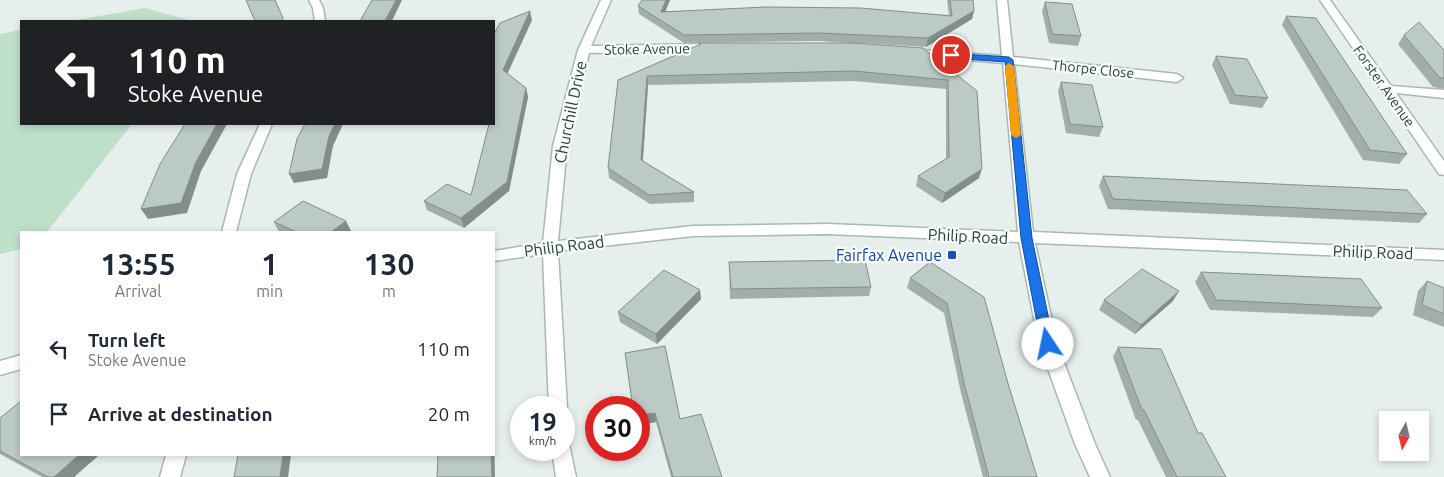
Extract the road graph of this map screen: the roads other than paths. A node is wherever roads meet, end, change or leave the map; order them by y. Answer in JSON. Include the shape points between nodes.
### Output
{"nodes":[{"id":1,"x":314,"y":0,"type":"edge"},
{"id":2,"x":606,"y":0,"type":"edge"},
{"id":3,"x":1002,"y":0,"type":"edge"},
{"id":4,"x":1325,"y":0,"type":"edge"},
{"id":5,"x":320,"y":20,"type":"edge"},
{"id":6,"x":719,"y":47,"type":"edge"},
{"id":7,"x":584,"y":50,"type":"junction"},
{"id":8,"x":902,"y":51,"type":"edge"},
{"id":9,"x":1009,"y":60,"type":"junction"},
{"id":10,"x":1177,"y":78,"type":"dead end"},
{"id":11,"x":1386,"y":89,"type":"junction"},
{"id":12,"x":1444,"y":94,"type":"edge"},
{"id":13,"x":266,"y":125,"type":"edge"},
{"id":14,"x":1444,"y":171,"type":"edge"},
{"id":15,"x":229,"y":231,"type":"edge"},
{"id":16,"x":1026,"y":238,"type":"junction"},
{"id":17,"x":550,"y":247,"type":"junction"},
{"id":18,"x":1444,"y":255,"type":"edge"},
{"id":19,"x":495,"y":256,"type":"edge"},
{"id":20,"x":20,"y":362,"type":"edge"},
{"id":21,"x":0,"y":368,"type":"edge"},
{"id":22,"x":557,"y":396,"type":"edge"},
{"id":23,"x":176,"y":456,"type":"edge"},
{"id":24,"x":564,"y":461,"type":"edge"},
{"id":25,"x":170,"y":477,"type":"edge"},
{"id":26,"x":566,"y":477,"type":"edge"},
{"id":27,"x":1100,"y":477,"type":"edge"}],
"edges":[{"from":1,"to":5,"type":"street"},
{"from":2,"to":7,"type":"street","name":"Churchill Drive"},
{"from":3,"to":9,"type":"street"},
{"from":4,"to":11,"type":"street","name":"Forster Avenue"},
{"from":6,"to":7,"type":"street","name":"Stoke Avenue"},
{"from":7,"to":17,"type":"street","name":"Churchill Drive","via":[[560,146]]},
{"from":8,"to":9,"type":"street"},
{"from":9,"to":10,"type":"street","name":"Thorpe Close"},
{"from":9,"to":16,"type":"street"},
{"from":11,"to":12,"type":"street"},
{"from":11,"to":14,"type":"street","name":"Forster Avenue"},
{"from":13,"to":15,"type":"street","via":[[244,174]]},
{"from":16,"to":17,"type":"street","name":"Philip Road","via":[[828,229],[694,231]]},
{"from":16,"to":18,"type":"street","name":"Philip Road"},
{"from":16,"to":27,"type":"street","via":[[1048,344]]},
{"from":17,"to":19,"type":"street","name":"Philip Road"},
{"from":17,"to":22,"type":"street","name":"Churchill Drive"},
{"from":20,"to":21,"type":"street"},
{"from":23,"to":25,"type":"street"},
{"from":24,"to":26,"type":"street"}]}
